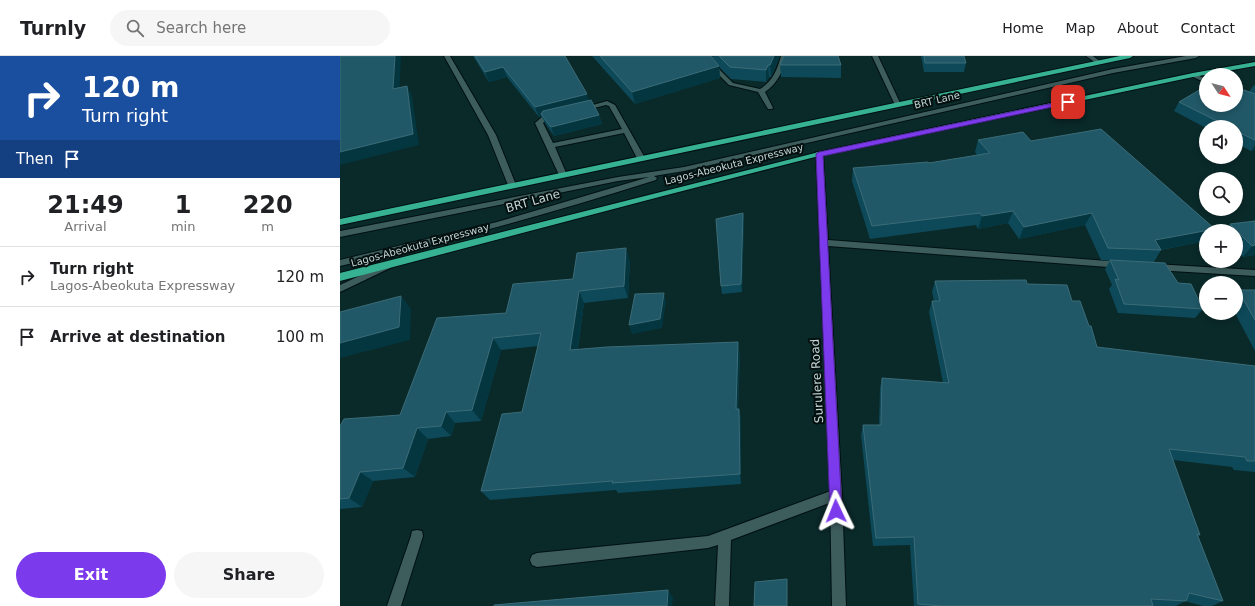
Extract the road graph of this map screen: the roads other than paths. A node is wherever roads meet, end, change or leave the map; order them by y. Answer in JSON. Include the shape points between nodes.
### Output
{"nodes":[{"id":1,"x":447,"y":56,"type":"edge"},
{"id":2,"x":707,"y":56,"type":"edge"},
{"id":3,"x":784,"y":56,"type":"edge"},
{"id":4,"x":875,"y":56,"type":"edge"},
{"id":5,"x":1089,"y":56,"type":"edge"},
{"id":6,"x":1130,"y":56,"type":"edge"},
{"id":7,"x":1196,"y":56,"type":"edge"},
{"id":8,"x":1098,"y":62,"type":"junction"},
{"id":9,"x":1255,"y":64,"type":"edge"},
{"id":10,"x":1193,"y":75,"type":"junction"},
{"id":11,"x":1199,"y":78,"type":"edge"},
{"id":12,"x":761,"y":91,"type":"junction"},
{"id":13,"x":898,"y":106,"type":"junction"},
{"id":14,"x":770,"y":108,"type":"dead end"},
{"id":15,"x":578,"y":110,"type":"edge"},
{"id":16,"x":564,"y":114,"type":"edge"},
{"id":17,"x":625,"y":131,"type":"junction"},
{"id":18,"x":551,"y":146,"type":"junction"},
{"id":19,"x":819,"y":154,"type":"junction"},
{"id":20,"x":641,"y":158,"type":"junction"},
{"id":21,"x":684,"y":169,"type":"junction"},
{"id":22,"x":563,"y":176,"type":"junction"},
{"id":23,"x":512,"y":185,"type":"junction"},
{"id":24,"x":340,"y":222,"type":"edge"},
{"id":25,"x":340,"y":234,"type":"edge"},
{"id":26,"x":824,"y":243,"type":"junction"},
{"id":27,"x":340,"y":263,"type":"edge"},
{"id":28,"x":391,"y":264,"type":"junction"},
{"id":29,"x":1128,"y":266,"type":"edge"},
{"id":30,"x":1144,"y":267,"type":"edge"},
{"id":31,"x":1255,"y":273,"type":"edge"},
{"id":32,"x":340,"y":278,"type":"edge"},
{"id":33,"x":340,"y":289,"type":"edge"},
{"id":34,"x":836,"y":495,"type":"junction"},
{"id":35,"x":725,"y":535,"type":"junction"},
{"id":36,"x":417,"y":536,"type":"dead end"},
{"id":37,"x":537,"y":560,"type":"dead end"},
{"id":38,"x":394,"y":606,"type":"edge"},
{"id":39,"x":722,"y":606,"type":"edge"},
{"id":40,"x":839,"y":606,"type":"edge"}],
"edges":[{"from":1,"to":23,"type":"street","via":[[492,134]]},
{"from":2,"to":12,"type":"street","via":[[718,72],[731,84]]},
{"from":3,"to":12,"type":"street","via":[[772,85]]},
{"from":4,"to":13,"type":"street"},
{"from":5,"to":8,"type":"street"},
{"from":6,"to":8,"type":"highway","name":"Lagos-Abeokuta Expressway"},
{"from":7,"to":21,"type":"street","name":"BRT Lane","via":[[1114,70]]},
{"from":8,"to":13,"type":"highway","name":"Lagos-Abeokuta Expressway"},
{"from":9,"to":10,"type":"highway","name":"Lagos-Abeokuta Expressway"},
{"from":10,"to":11,"type":"street"},
{"from":10,"to":19,"type":"highway","name":"Lagos-Abeokuta Expressway"},
{"from":12,"to":14,"type":"street"},
{"from":13,"to":20,"type":"highway","name":"Lagos-Abeokuta Expressway"},
{"from":15,"to":17,"type":"street","via":[[608,103],[612,105]]},
{"from":16,"to":18,"type":"street","via":[[544,118],[539,123]]},
{"from":17,"to":18,"type":"street"},
{"from":17,"to":20,"type":"street"},
{"from":18,"to":22,"type":"street"},
{"from":19,"to":26,"type":"street","name":"Surulere Road"},
{"from":19,"to":28,"type":"highway","name":"Lagos-Abeokuta Expressway"},
{"from":20,"to":22,"type":"highway","name":"Lagos-Abeokuta Expressway"},
{"from":21,"to":25,"type":"street","name":"BRT Lane","via":[[618,179]]},
{"from":21,"to":27,"type":"street","name":"BRT Lane","via":[[409,248]]},
{"from":22,"to":23,"type":"highway","name":"Lagos-Abeokuta Expressway"},
{"from":23,"to":24,"type":"highway","name":"Lagos-Abeokuta Expressway"},
{"from":26,"to":29,"type":"street"},
{"from":26,"to":34,"type":"street","name":"Surulere Road"},
{"from":28,"to":32,"type":"highway","name":"Lagos-Abeokuta Expressway"},
{"from":28,"to":33,"type":"street"},
{"from":30,"to":31,"type":"street"},
{"from":34,"to":35,"type":"street"},
{"from":34,"to":40,"type":"street","name":"Surulere Road"},
{"from":35,"to":37,"type":"street","via":[[708,542]]},
{"from":35,"to":39,"type":"street"},
{"from":36,"to":38,"type":"street"}]}
